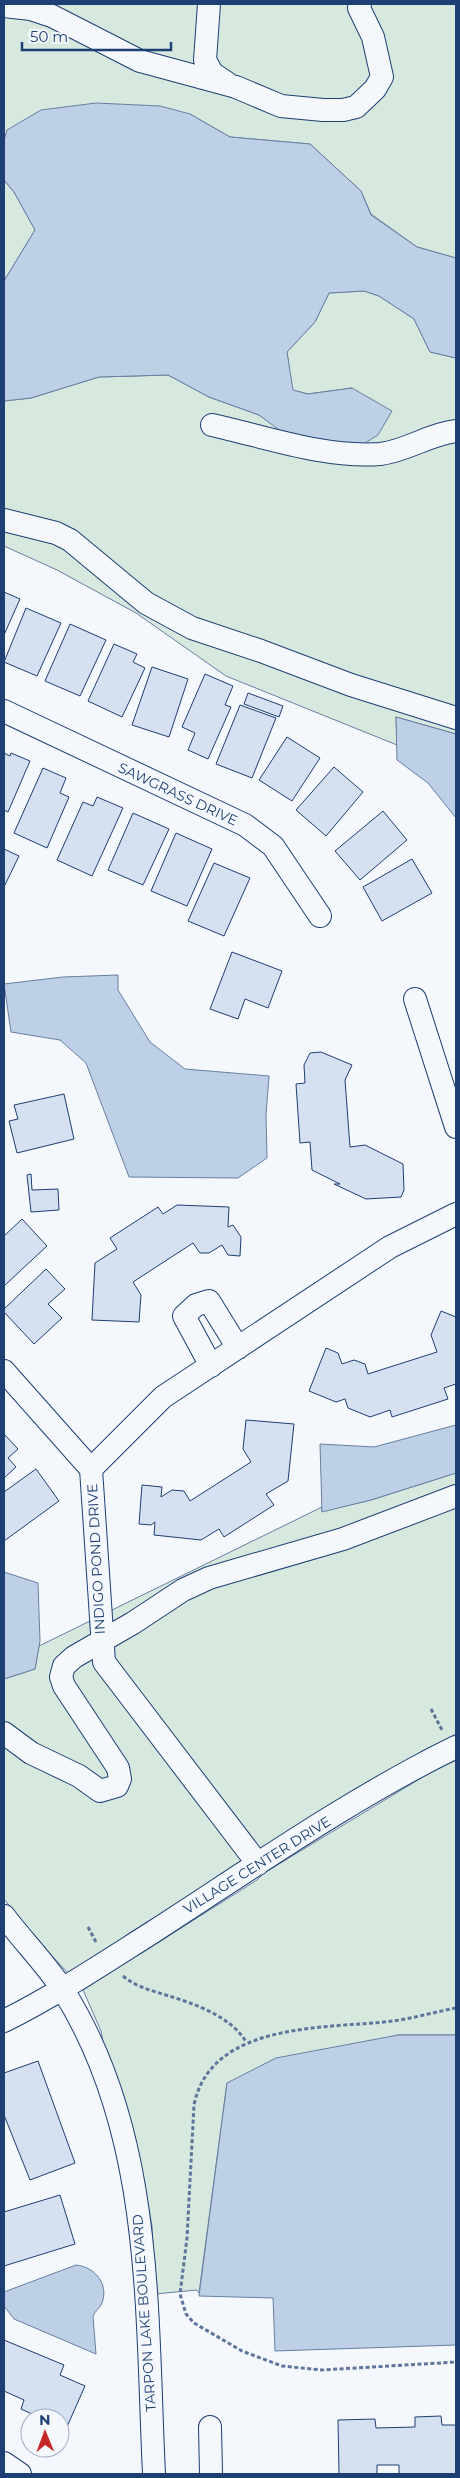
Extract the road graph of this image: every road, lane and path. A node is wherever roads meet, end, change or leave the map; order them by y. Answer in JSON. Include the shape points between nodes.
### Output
{"nodes":[{"id":1,"x":209,"y":4,"type":"edge"},
{"id":2,"x":360,"y":4,"type":"edge"},
{"id":3,"x":4,"y":6,"type":"edge"},
{"id":4,"x":232,"y":86,"type":"junction"},
{"id":5,"x":212,"y":425,"type":"dead end"},
{"id":6,"x":454,"y":429,"type":"edge"},
{"id":7,"x":4,"y":520,"type":"edge"},
{"id":8,"x":4,"y":711,"type":"edge"},
{"id":9,"x":456,"y":718,"type":"edge"},
{"id":10,"x":320,"y":916,"type":"dead end"},
{"id":11,"x":415,"y":999,"type":"dead end"},
{"id":12,"x":456,"y":1127,"type":"edge"},
{"id":13,"x":456,"y":1214,"type":"edge"},
{"id":14,"x":238,"y":1348,"type":"junction"},
{"id":15,"x":211,"y":1366,"type":"junction"},
{"id":16,"x":4,"y":1371,"type":"edge"},
{"id":17,"x":91,"y":1469,"type":"junction"},
{"id":18,"x":456,"y":1496,"type":"edge"},
{"id":19,"x":101,"y":1642,"type":"junction"},
{"id":20,"x":4,"y":1733,"type":"edge"},
{"id":21,"x":456,"y":1747,"type":"edge"},
{"id":22,"x":258,"y":1864,"type":"junction"},
{"id":23,"x":4,"y":1916,"type":"edge"},
{"id":24,"x":88,"y":1927,"type":"dead end"},
{"id":25,"x":109,"y":1960,"type":"junction"},
{"id":26,"x":62,"y":1990,"type":"junction"},
{"id":27,"x":456,"y":2008,"type":"edge"},
{"id":28,"x":4,"y":2021,"type":"edge"},
{"id":29,"x":246,"y":2042,"type":"junction"},
{"id":30,"x":456,"y":2362,"type":"edge"},
{"id":31,"x":210,"y":2427,"type":"dead end"},
{"id":32,"x":4,"y":2463,"type":"edge"},
{"id":33,"x":20,"y":2474,"type":"edge"},
{"id":34,"x":154,"y":2474,"type":"edge"},
{"id":35,"x":212,"y":2474,"type":"edge"}],
"edges":[{"from":1,"to":4,"type":"street","via":[[205,60],[212,73]]},
{"from":2,"to":4,"type":"street","via":[[373,37],[382,77],[375,89],[356,107],[323,110],[281,106]]},
{"from":3,"to":4,"type":"street","via":[[31,9],[52,16],[140,61]]},
{"from":5,"to":6,"type":"street","via":[[294,445],[363,454],[381,454],[404,448]]},
{"from":7,"to":9,"type":"street","via":[[56,533],[70,540],[146,603],[192,628],[351,685]]},
{"from":8,"to":10,"type":"street","name":"SAWGRASS DRIVE","via":[[245,825],[273,846]]},
{"from":11,"to":12,"type":"street"},
{"from":13,"to":14,"type":"street","name":"INDIGO POND DRIVE","via":[[390,1247]]},
{"from":14,"to":15,"type":"street","name":"INDIGO POND DRIVE"},
{"from":14,"to":15,"type":"street","via":[[209,1301],[196,1305],[184,1316]]},
{"from":15,"to":17,"type":"street","name":"INDIGO POND DRIVE","via":[[163,1397]]},
{"from":16,"to":17,"type":"street"},
{"from":17,"to":19,"type":"street","name":"INDIGO POND DRIVE"},
{"from":18,"to":19,"type":"street","via":[[343,1539],[209,1578],[183,1590]]},
{"from":19,"to":20,"type":"street","via":[[74,1657],[64,1666],[61,1677],[71,1698],[118,1768],[120,1778],[117,1786],[100,1792],[79,1776],[31,1753]]},
{"from":19,"to":22,"type":"street","name":"INDIGO POND DRIVE","via":[[104,1662]]},
{"from":21,"to":22,"type":"street","name":"VILLAGE CENTER DRIVE"},
{"from":22,"to":25,"type":"street","name":"VILLAGE CENTER DRIVE"},
{"from":23,"to":26,"type":"street","name":"TARPON LAKE BOULEVARD"},
{"from":24,"to":25,"type":"path"},
{"from":25,"to":26,"type":"street","name":"VILLAGE CENTER DRIVE"},
{"from":25,"to":29,"type":"path","via":[[136,1984],[227,2022],[238,2029]]},
{"from":26,"to":28,"type":"street","name":"VILLAGE CENTER DRIVE"},
{"from":26,"to":34,"type":"street","name":"TARPON LAKE BOULEVARD","via":[[100,2063],[125,2141],[142,2226]]},
{"from":27,"to":29,"type":"path","via":[[394,2021],[297,2031]]},
{"from":29,"to":30,"type":"path","via":[[206,2074],[194,2105],[180,2287],[186,2314],[224,2342],[282,2366],[322,2370]]},
{"from":31,"to":35,"type":"street"},
{"from":32,"to":33,"type":"street"}]}
